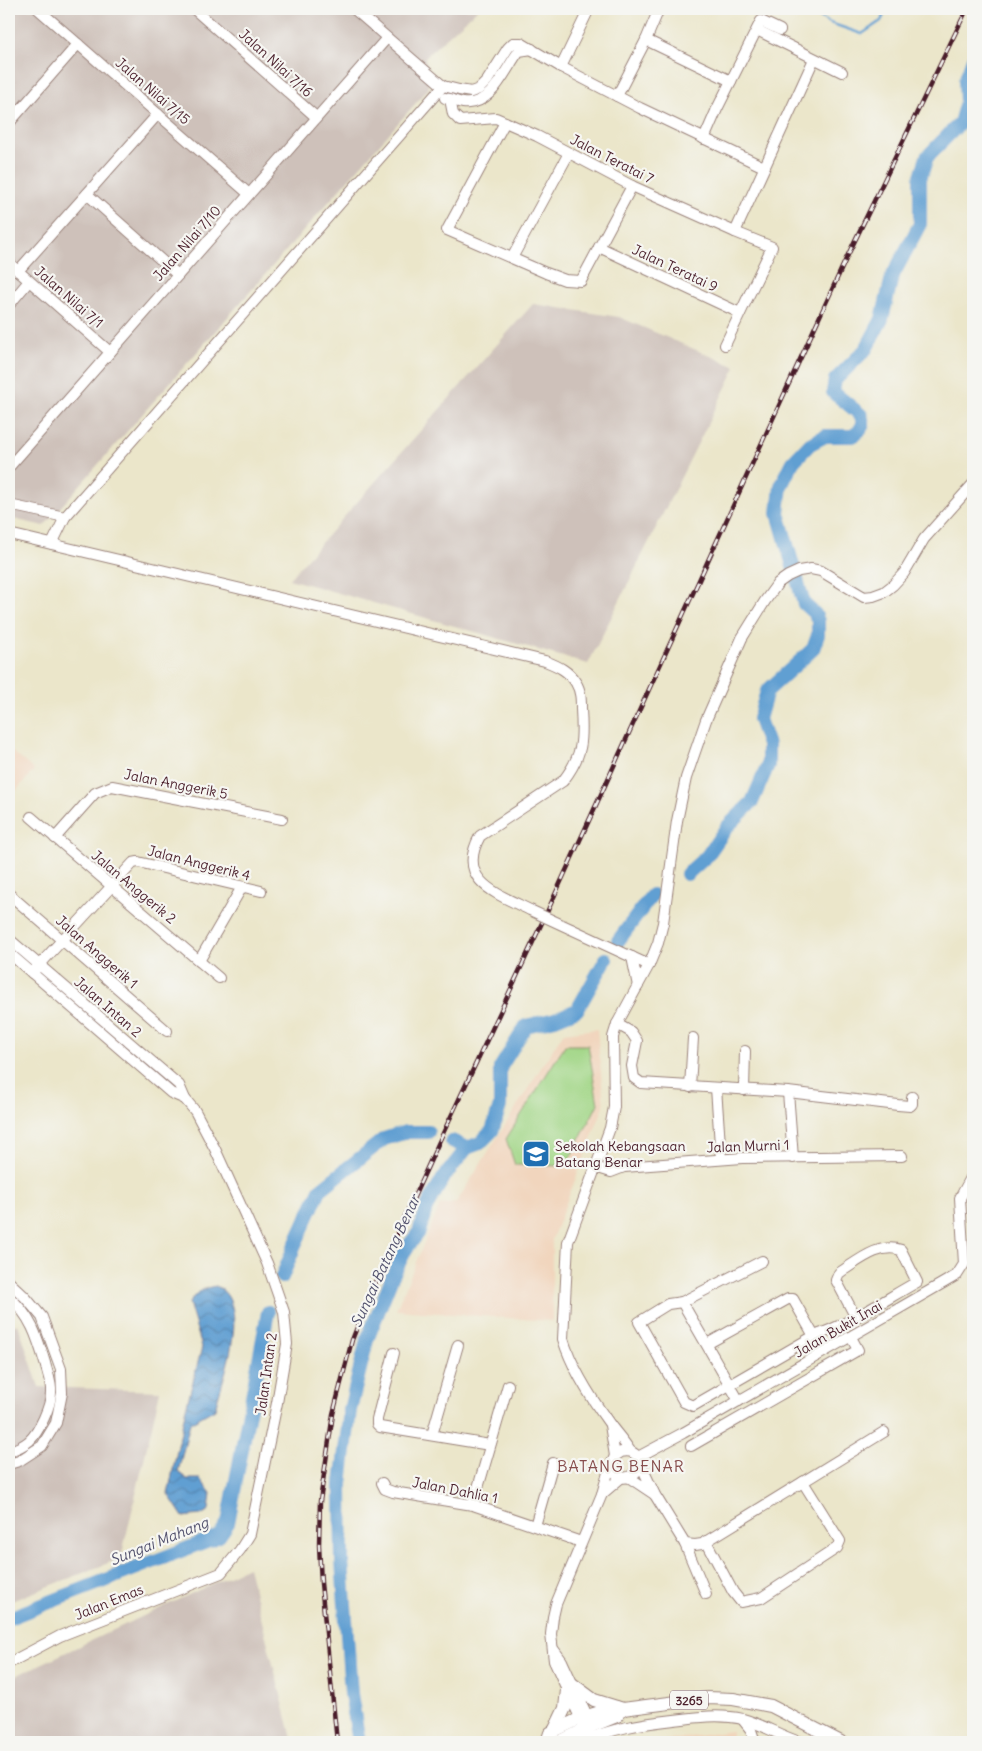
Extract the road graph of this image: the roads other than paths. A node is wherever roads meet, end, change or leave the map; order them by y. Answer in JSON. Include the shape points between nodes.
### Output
{"nodes":[{"id":1,"x":38,"y":9,"type":"edge"},
{"id":2,"x":194,"y":9,"type":"edge"},
{"id":3,"x":354,"y":9,"type":"edge"},
{"id":4,"x":589,"y":9,"type":"edge"},
{"id":5,"x":659,"y":9,"type":"edge"},
{"id":6,"x":757,"y":30,"type":"junction"},
{"id":7,"x":780,"y":30,"type":"dead end"},
{"id":8,"x":387,"y":38,"type":"junction"},
{"id":9,"x":646,"y":40,"type":"junction"},
{"id":10,"x":78,"y":44,"type":"junction"},
{"id":11,"x":532,"y":49,"type":"junction"},
{"id":12,"x":814,"y":59,"type":"junction"},
{"id":13,"x":560,"y":67,"type":"junction"},
{"id":14,"x":842,"y":72,"type":"dead end"},
{"id":15,"x":731,"y":81,"type":"junction"},
{"id":16,"x":443,"y":86,"type":"junction"},
{"id":17,"x":435,"y":95,"type":"junction"},
{"id":18,"x":617,"y":96,"type":"junction"},
{"id":19,"x":450,"y":99,"type":"junction"},
{"id":20,"x":158,"y":114,"type":"junction"},
{"id":21,"x":316,"y":118,"type":"junction"},
{"id":22,"x":505,"y":122,"type":"junction"},
{"id":23,"x":9,"y":123,"type":"edge"},
{"id":24,"x":704,"y":139,"type":"junction"},
{"id":25,"x":569,"y":154,"type":"junction"},
{"id":26,"x":764,"y":166,"type":"junction"},
{"id":27,"x":632,"y":186,"type":"junction"},
{"id":28,"x":87,"y":194,"type":"junction"},
{"id":29,"x":249,"y":194,"type":"junction"},
{"id":30,"x":735,"y":232,"type":"junction"},
{"id":31,"x":599,"y":247,"type":"junction"},
{"id":32,"x":512,"y":258,"type":"junction"},
{"id":33,"x":9,"y":263,"type":"edge"},
{"id":34,"x":18,"y":271,"type":"junction"},
{"id":35,"x":178,"y":274,"type":"junction"},
{"id":36,"x":29,"y":281,"type":"junction"},
{"id":37,"x":9,"y":305,"type":"edge"},
{"id":38,"x":740,"y":313,"type":"junction"},
{"id":39,"x":725,"y":345,"type":"dead end"},
{"id":40,"x":110,"y":352,"type":"junction"},
{"id":41,"x":9,"y":467,"type":"edge"},
{"id":42,"x":973,"y":484,"type":"edge"},
{"id":43,"x":9,"y":505,"type":"edge"},
{"id":44,"x":66,"y":517,"type":"junction"},
{"id":45,"x":9,"y":534,"type":"edge"},
{"id":46,"x":52,"y":544,"type":"junction"},
{"id":47,"x":31,"y":818,"type":"dead end"},
{"id":48,"x":282,"y":819,"type":"dead end"},
{"id":49,"x":55,"y":838,"type":"junction"},
{"id":50,"x":111,"y":885,"type":"junction"},
{"id":51,"x":242,"y":887,"type":"junction"},
{"id":52,"x":261,"y":891,"type":"dead end"},
{"id":53,"x":9,"y":894,"type":"edge"},
{"id":54,"x":9,"y":938,"type":"edge"},
{"id":55,"x":62,"y":940,"type":"junction"},
{"id":56,"x":658,"y":943,"type":"junction"},
{"id":57,"x":9,"y":953,"type":"edge"},
{"id":58,"x":632,"y":957,"type":"junction"},
{"id":59,"x":200,"y":961,"type":"junction"},
{"id":60,"x":649,"y":965,"type":"junction"},
{"id":61,"x":36,"y":969,"type":"junction"},
{"id":62,"x":219,"y":978,"type":"dead end"},
{"id":63,"x":638,"y":986,"type":"junction"},
{"id":64,"x":617,"y":1024,"type":"junction"},
{"id":65,"x":167,"y":1031,"type":"dead end"},
{"id":66,"x":693,"y":1038,"type":"dead end"},
{"id":67,"x":745,"y":1051,"type":"dead end"},
{"id":68,"x":690,"y":1087,"type":"junction"},
{"id":69,"x":716,"y":1088,"type":"junction"},
{"id":70,"x":744,"y":1090,"type":"junction"},
{"id":71,"x":788,"y":1092,"type":"junction"},
{"id":72,"x":912,"y":1097,"type":"dead end"},
{"id":73,"x":902,"y":1156,"type":"dead end"},
{"id":74,"x":793,"y":1158,"type":"junction"},
{"id":75,"x":721,"y":1159,"type":"junction"},
{"id":76,"x":595,"y":1167,"type":"junction"},
{"id":77,"x":973,"y":1174,"type":"edge"},
{"id":78,"x":968,"y":1250,"type":"edge"},
{"id":79,"x":762,"y":1261,"type":"dead end"},
{"id":80,"x":9,"y":1282,"type":"edge"},
{"id":81,"x":9,"y":1297,"type":"edge"},
{"id":82,"x":682,"y":1302,"type":"junction"},
{"id":83,"x":855,"y":1316,"type":"junction"},
{"id":84,"x":814,"y":1336,"type":"junction"},
{"id":85,"x":851,"y":1337,"type":"junction"},
{"id":86,"x":707,"y":1344,"type":"junction"},
{"id":87,"x":458,"y":1345,"type":"dead end"},
{"id":88,"x":394,"y":1354,"type":"dead end"},
{"id":89,"x":508,"y":1384,"type":"dead end"},
{"id":90,"x":730,"y":1385,"type":"junction"},
{"id":91,"x":739,"y":1401,"type":"junction"},
{"id":92,"x":610,"y":1424,"type":"junction"},
{"id":93,"x":884,"y":1432,"type":"dead end"},
{"id":94,"x":432,"y":1435,"type":"junction"},
{"id":95,"x":490,"y":1445,"type":"junction"},
{"id":96,"x":692,"y":1446,"type":"dead end"},
{"id":97,"x":9,"y":1452,"type":"edge"},
{"id":98,"x":636,"y":1458,"type":"junction"},
{"id":99,"x":614,"y":1459,"type":"junction"},
{"id":100,"x":552,"y":1463,"type":"dead end"},
{"id":101,"x":9,"y":1464,"type":"edge"},
{"id":102,"x":626,"y":1477,"type":"junction"},
{"id":103,"x":803,"y":1482,"type":"junction"},
{"id":104,"x":382,"y":1483,"type":"dead end"},
{"id":105,"x":602,"y":1494,"type":"junction"},
{"id":106,"x":655,"y":1495,"type":"junction"},
{"id":107,"x":473,"y":1505,"type":"junction"},
{"id":108,"x":535,"y":1526,"type":"junction"},
{"id":109,"x":706,"y":1541,"type":"junction"},
{"id":110,"x":581,"y":1542,"type":"junction"},
{"id":111,"x":685,"y":1544,"type":"junction"},
{"id":112,"x":221,"y":1573,"type":"joint"},
{"id":113,"x":706,"y":1594,"type":"dead end"},
{"id":114,"x":9,"y":1663,"type":"edge"},
{"id":115,"x":569,"y":1686,"type":"junction"},
{"id":116,"x":755,"y":1703,"type":"junction"},
{"id":117,"x":619,"y":1708,"type":"junction"},
{"id":118,"x":743,"y":1720,"type":"junction"},
{"id":119,"x":586,"y":1722,"type":"junction"},
{"id":120,"x":779,"y":1739,"type":"edge"},
{"id":121,"x":551,"y":1740,"type":"edge"},
{"id":122,"x":580,"y":1742,"type":"edge"},
{"id":123,"x":756,"y":1742,"type":"edge"},
{"id":124,"x":800,"y":1742,"type":"edge"},
{"id":125,"x":823,"y":1742,"type":"edge"},
{"id":126,"x":841,"y":1742,"type":"edge"}],
"edges":[{"from":1,"to":10,"type":"street","name":"Jalan Nilai 7/15"},
{"from":2,"to":21,"type":"street","name":"Jalan Nilai 7/16"},
{"from":3,"to":8,"type":"street"},
{"from":4,"to":13,"type":"street"},
{"from":5,"to":9,"type":"street"},
{"from":6,"to":7,"type":"street","via":[[761,21]]},
{"from":6,"to":12,"type":"street"},
{"from":6,"to":15,"type":"street"},
{"from":8,"to":16,"type":"street"},
{"from":8,"to":21,"type":"street","name":"Jalan Nilai 7/10"},
{"from":9,"to":15,"type":"street"},
{"from":9,"to":18,"type":"street"},
{"from":10,"to":20,"type":"street","name":"Jalan Nilai 7/15"},
{"from":10,"to":23,"type":"street"},
{"from":11,"to":13,"type":"street"},
{"from":11,"to":16,"type":"street","via":[[513,43],[487,81],[472,92]]},
{"from":11,"to":19,"type":"street","via":[[520,51],[492,92],[484,98],[470,104]]},
{"from":12,"to":14,"type":"street"},
{"from":12,"to":26,"type":"street"},
{"from":13,"to":18,"type":"street"},
{"from":15,"to":24,"type":"street"},
{"from":16,"to":17,"type":"street"},
{"from":17,"to":19,"type":"street"},
{"from":17,"to":44,"type":"street"},
{"from":18,"to":24,"type":"street"},
{"from":19,"to":22,"type":"street","name":"Jalan Teratai 7","via":[[453,114],[460,120],[496,118]]},
{"from":20,"to":28,"type":"street"},
{"from":20,"to":29,"type":"street","name":"Jalan Nilai 7/15"},
{"from":21,"to":29,"type":"street","name":"Jalan Nilai 7/10"},
{"from":22,"to":25,"type":"street","name":"Jalan Teratai 7"},
{"from":22,"to":32,"type":"street","via":[[447,230]]},
{"from":24,"to":26,"type":"street"},
{"from":25,"to":27,"type":"street","name":"Jalan Teratai 7"},
{"from":25,"to":32,"type":"street"},
{"from":26,"to":30,"type":"street"},
{"from":27,"to":30,"type":"street","name":"Jalan Teratai 7"},
{"from":27,"to":31,"type":"street"},
{"from":28,"to":34,"type":"street"},
{"from":28,"to":35,"type":"street"},
{"from":29,"to":35,"type":"street","name":"Jalan Nilai 7/10"},
{"from":30,"to":38,"type":"street","name":"Jalan Teratai 7","via":[[772,247]]},
{"from":31,"to":32,"type":"street","via":[[581,281],[565,280]]},
{"from":31,"to":38,"type":"street","name":"Jalan Teratai 9"},
{"from":33,"to":34,"type":"street","name":"Jalan Nilai 7/1"},
{"from":34,"to":36,"type":"street","name":"Jalan Nilai 7/1"},
{"from":35,"to":40,"type":"street","name":"Jalan Nilai 7/10"},
{"from":36,"to":37,"type":"street"},
{"from":36,"to":40,"type":"street","name":"Jalan Nilai 7/1"},
{"from":38,"to":39,"type":"street"},
{"from":40,"to":41,"type":"street","name":"Jalan Nilai 7/10"},
{"from":42,"to":56,"type":"street","via":[[924,539],[904,573],[884,592],[864,596],[821,571],[811,569],[788,576],[764,601],[718,689],[689,766]]},
{"from":43,"to":44,"type":"street"},
{"from":44,"to":46,"type":"street"},
{"from":45,"to":46,"type":"street"},
{"from":46,"to":58,"type":"street","bridge":true,"via":[[560,666],[576,683],[580,693],[583,736],[578,756],[563,781],[480,836],[472,858],[475,874],[483,885],[530,910]]},
{"from":47,"to":49,"type":"street","name":"Jalan Anggerik 2"},
{"from":48,"to":49,"type":"street","name":"Jalan Anggerik 5","via":[[112,786],[95,793]]},
{"from":49,"to":50,"type":"street","name":"Jalan Anggerik 2"},
{"from":50,"to":51,"type":"street","name":"Jalan Anggerik 4","via":[[132,863],[138,862]]},
{"from":50,"to":55,"type":"street"},
{"from":50,"to":59,"type":"street","name":"Jalan Anggerik 2"},
{"from":51,"to":52,"type":"street","name":"Jalan Anggerik 4"},
{"from":51,"to":59,"type":"street"},
{"from":53,"to":55,"type":"street","name":"Jalan Anggerik 1"},
{"from":54,"to":61,"type":"street","name":"Jalan Intan 2"},
{"from":55,"to":61,"type":"street"},
{"from":55,"to":65,"type":"street","name":"Jalan Anggerik 1"},
{"from":56,"to":58,"type":"street","via":[[644,956]]},
{"from":56,"to":60,"type":"street"},
{"from":57,"to":61,"type":"street","name":"Jalan Intan 2"},
{"from":58,"to":60,"type":"street"},
{"from":58,"to":63,"type":"street"},
{"from":59,"to":62,"type":"street","name":"Jalan Anggerik 2"},
{"from":60,"to":63,"type":"street"},
{"from":61,"to":112,"type":"street","name":"Jalan Intan 2","via":[[171,1094],[185,1099],[195,1111],[263,1255],[281,1304],[287,1344],[250,1534]]},
{"from":63,"to":64,"type":"street"},
{"from":64,"to":68,"type":"street","via":[[631,1032],[637,1041],[632,1066],[634,1078],[641,1083]]},
{"from":64,"to":76,"type":"street","via":[[613,1037],[614,1106],[610,1128]]},
{"from":66,"to":68,"type":"street"},
{"from":67,"to":70,"type":"street"},
{"from":68,"to":69,"type":"street"},
{"from":69,"to":70,"type":"street"},
{"from":69,"to":75,"type":"street"},
{"from":70,"to":71,"type":"street"},
{"from":71,"to":72,"type":"street","via":[[910,1106]]},
{"from":71,"to":74,"type":"street"},
{"from":73,"to":74,"type":"street","name":"Jalan Murni 1"},
{"from":74,"to":75,"type":"street","name":"Jalan Murni 1"},
{"from":75,"to":76,"type":"street","name":"Jalan Murni 1","via":[[624,1167],[611,1172]]},
{"from":76,"to":92,"type":"street","via":[[568,1242],[563,1339],[574,1366]]},
{"from":77,"to":78,"type":"street","name":"Jalan Bukit Inai","via":[[960,1198]]},
{"from":78,"to":85,"type":"street","name":"Jalan Bukit Inai","via":[[957,1275]]},
{"from":79,"to":82,"type":"street"},
{"from":80,"to":101,"type":"street","via":[[42,1317],[60,1369],[62,1393],[56,1423],[42,1446]]},
{"from":81,"to":97,"type":"street","via":[[20,1306],[37,1336],[51,1391],[50,1404],[30,1440]]},
{"from":82,"to":86,"type":"street"},
{"from":82,"to":90,"type":"street","via":[[668,1304],[638,1322],[681,1398],[693,1406]]},
{"from":83,"to":83,"type":"street","via":[[836,1280],[839,1273],[882,1248],[901,1250],[918,1282]]},
{"from":83,"to":84,"type":"street"},
{"from":84,"to":86,"type":"street","via":[[794,1299],[788,1299]]},
{"from":84,"to":90,"type":"street"},
{"from":85,"to":91,"type":"street","name":"Jalan Bukit Inai"},
{"from":85,"to":96,"type":"street","via":[[858,1350]]},
{"from":86,"to":90,"type":"street"},
{"from":87,"to":94,"type":"street"},
{"from":88,"to":94,"type":"street","via":[[377,1424]]},
{"from":89,"to":95,"type":"street"},
{"from":90,"to":91,"type":"street"},
{"from":91,"to":98,"type":"street","name":"Jalan Bukit Inai"},
{"from":92,"to":98,"type":"street"},
{"from":92,"to":99,"type":"street"},
{"from":93,"to":103,"type":"street"},
{"from":94,"to":95,"type":"street"},
{"from":95,"to":107,"type":"street"},
{"from":98,"to":99,"type":"street","via":[[621,1452]]},
{"from":98,"to":102,"type":"street","via":[[637,1473]]},
{"from":98,"to":106,"type":"street"},
{"from":99,"to":102,"type":"street","via":[[615,1471]]},
{"from":99,"to":105,"type":"street"},
{"from":100,"to":108,"type":"street"},
{"from":102,"to":105,"type":"street"},
{"from":102,"to":106,"type":"street"},
{"from":103,"to":109,"type":"street"},
{"from":103,"to":109,"type":"street","via":[[840,1541],[837,1548],[761,1598],[741,1602]]},
{"from":104,"to":107,"type":"street","name":"Jalan Dahlia 1","via":[[385,1489],[393,1492]]},
{"from":105,"to":110,"type":"street"},
{"from":106,"to":111,"type":"street"},
{"from":107,"to":108,"type":"street","name":"Jalan Dahlia 1"},
{"from":108,"to":110,"type":"street","name":"Jalan Dahlia 1"},
{"from":109,"to":111,"type":"street"},
{"from":110,"to":115,"type":"street","via":[[556,1604],[551,1634],[554,1661]]},
{"from":111,"to":113,"type":"street"},
{"from":112,"to":114,"type":"street","name":"Jalan Emas","via":[[60,1636]]},
{"from":115,"to":117,"type":"main road","via":[[594,1700]]},
{"from":115,"to":119,"type":"street"},
{"from":115,"to":121,"type":"main road","via":[[565,1708]]},
{"from":116,"to":117,"type":"main road","number":"3265","via":[[732,1698],[708,1698]]},
{"from":116,"to":125,"type":"main road","number":"3265","via":[[767,1714]]},
{"from":116,"to":126,"type":"main road","number":"3265","via":[[771,1706]]},
{"from":117,"to":119,"type":"main road","number":"3265"},
{"from":118,"to":120,"type":"street"},
{"from":118,"to":122,"type":"street","via":[[722,1716],[695,1717],[629,1725]]},
{"from":118,"to":123,"type":"street"},
{"from":119,"to":121,"type":"main road","number":"3265"},
{"from":120,"to":124,"type":"street"}]}
